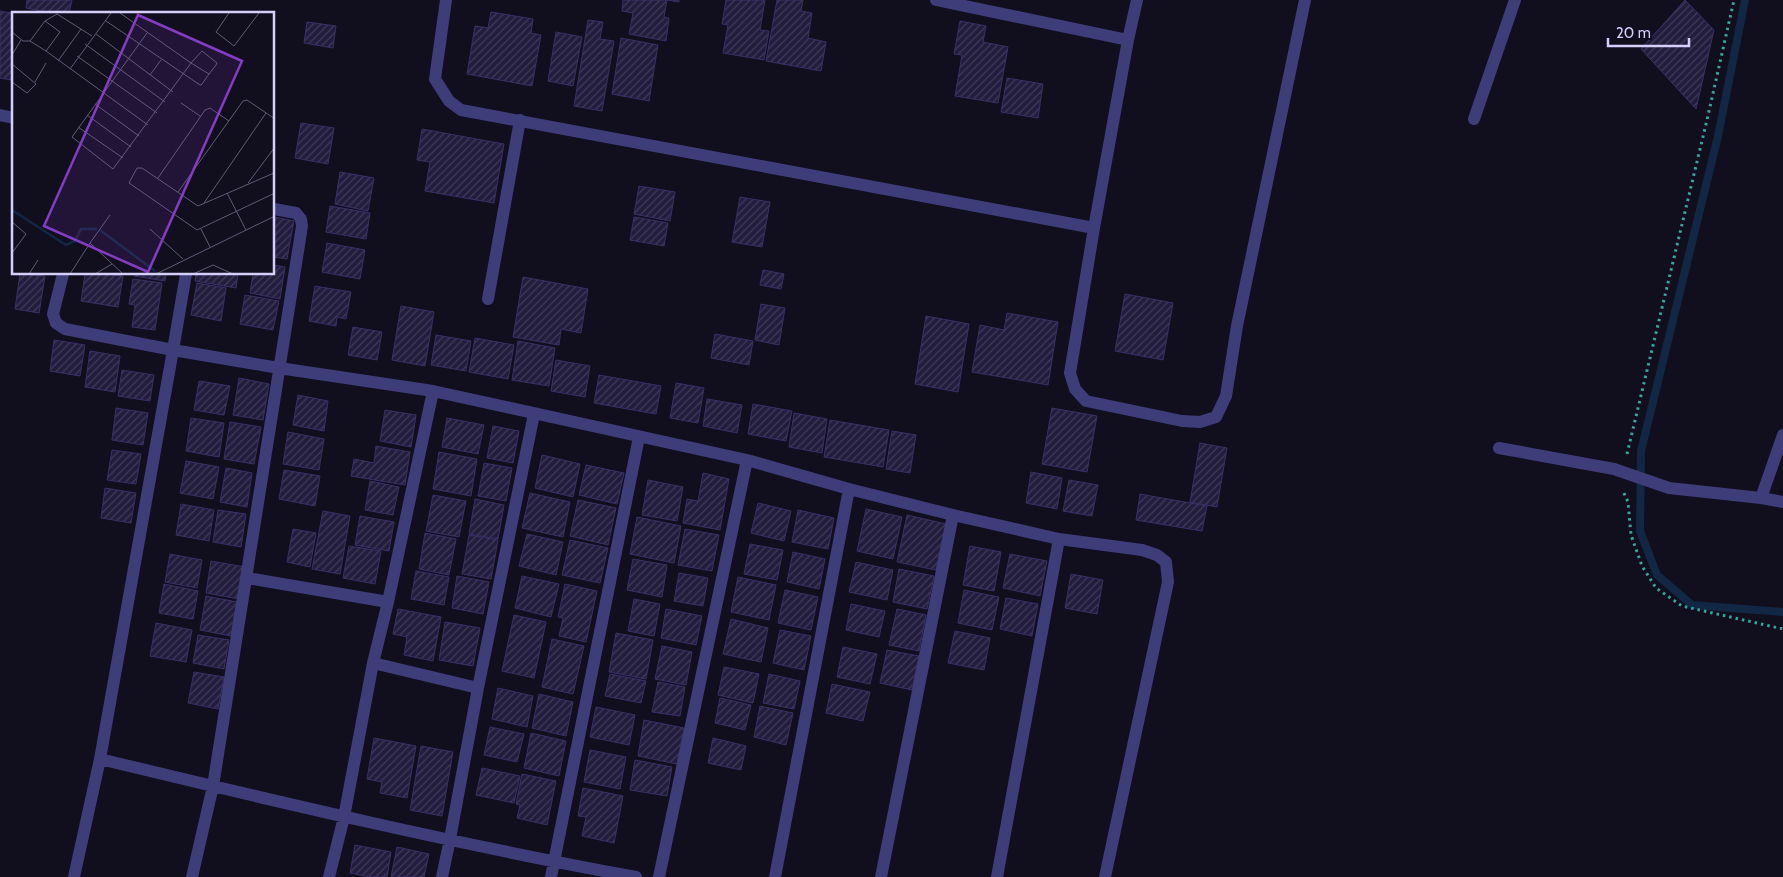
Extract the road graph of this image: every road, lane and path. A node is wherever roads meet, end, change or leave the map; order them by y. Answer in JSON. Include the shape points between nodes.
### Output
{"nodes":[{"id":1,"x":446,"y":0,"type":"edge"},
{"id":2,"x":936,"y":0,"type":"edge"},
{"id":3,"x":1136,"y":0,"type":"edge"},
{"id":4,"x":1305,"y":0,"type":"edge"},
{"id":5,"x":1515,"y":0,"type":"edge"},
{"id":6,"x":1734,"y":0,"type":"edge"},
{"id":7,"x":1128,"y":40,"type":"junction"},
{"id":8,"x":1474,"y":118,"type":"dead end"},
{"id":9,"x":520,"y":120,"type":"junction"},
{"id":10,"x":275,"y":209,"type":"edge"},
{"id":11,"x":1094,"y":228,"type":"junction"},
{"id":12,"x":63,"y":275,"type":"edge"},
{"id":13,"x":186,"y":275,"type":"edge"},
{"id":14,"x":488,"y":299,"type":"dead end"},
{"id":15,"x":173,"y":350,"type":"junction"},
{"id":16,"x":279,"y":368,"type":"junction"},
{"id":17,"x":433,"y":390,"type":"junction"},
{"id":18,"x":534,"y":414,"type":"junction"},
{"id":19,"x":1783,"y":435,"type":"edge"},
{"id":20,"x":639,"y":437,"type":"junction"},
{"id":21,"x":1499,"y":448,"type":"dead end"},
{"id":22,"x":747,"y":460,"type":"junction"},
{"id":23,"x":1614,"y":469,"type":"junction"},
{"id":24,"x":849,"y":490,"type":"junction"},
{"id":25,"x":1761,"y":498,"type":"junction"},
{"id":26,"x":1783,"y":502,"type":"edge"},
{"id":27,"x":953,"y":515,"type":"junction"},
{"id":28,"x":1059,"y":538,"type":"junction"},
{"id":29,"x":246,"y":578,"type":"junction"},
{"id":30,"x":388,"y":602,"type":"junction"},
{"id":31,"x":1783,"y":629,"type":"edge"},
{"id":32,"x":373,"y":664,"type":"junction"},
{"id":33,"x":478,"y":688,"type":"junction"},
{"id":34,"x":100,"y":759,"type":"junction"},
{"id":35,"x":213,"y":786,"type":"junction"},
{"id":36,"x":344,"y":817,"type":"junction"},
{"id":37,"x":450,"y":839,"type":"junction"},
{"id":38,"x":554,"y":862,"type":"junction"},
{"id":39,"x":74,"y":877,"type":"edge"},
{"id":40,"x":192,"y":877,"type":"edge"},
{"id":41,"x":329,"y":877,"type":"edge"},
{"id":42,"x":442,"y":877,"type":"edge"},
{"id":43,"x":551,"y":877,"type":"edge"},
{"id":44,"x":636,"y":877,"type":"edge"},
{"id":45,"x":660,"y":877,"type":"edge"},
{"id":46,"x":774,"y":877,"type":"edge"},
{"id":47,"x":881,"y":877,"type":"edge"},
{"id":48,"x":997,"y":877,"type":"edge"},
{"id":49,"x":1105,"y":877,"type":"edge"}],
"edges":[{"from":1,"to":9,"type":"street","via":[[435,79],[449,101],[461,110]]},
{"from":2,"to":7,"type":"street"},
{"from":3,"to":7,"type":"street"},
{"from":4,"to":11,"type":"street","via":[[1237,326],[1226,396],[1216,417],[1200,422],[1182,421],[1086,401],[1075,389],[1070,373]]},
{"from":5,"to":8,"type":"street"},
{"from":6,"to":23,"type":"path","via":[[1628,454]]},
{"from":7,"to":11,"type":"street"},
{"from":9,"to":11,"type":"street"},
{"from":9,"to":14,"type":"street"},
{"from":10,"to":16,"type":"street","via":[[296,213],[302,226]]},
{"from":12,"to":15,"type":"street","via":[[52,314],[56,323],[65,329]]},
{"from":13,"to":15,"type":"street"},
{"from":15,"to":16,"type":"street"},
{"from":15,"to":34,"type":"street"},
{"from":16,"to":17,"type":"street"},
{"from":16,"to":29,"type":"street"},
{"from":17,"to":18,"type":"street"},
{"from":17,"to":30,"type":"street"},
{"from":18,"to":20,"type":"street"},
{"from":18,"to":33,"type":"street"},
{"from":19,"to":25,"type":"street"},
{"from":20,"to":22,"type":"street"},
{"from":20,"to":38,"type":"street"},
{"from":21,"to":23,"type":"street"},
{"from":22,"to":24,"type":"street"},
{"from":22,"to":45,"type":"street"},
{"from":23,"to":25,"type":"street","via":[[1670,488]]},
{"from":23,"to":31,"type":"path","via":[[1628,502],[1632,535],[1642,566],[1656,588],[1682,606]]},
{"from":24,"to":27,"type":"street"},
{"from":24,"to":46,"type":"street"},
{"from":25,"to":26,"type":"street"},
{"from":27,"to":28,"type":"street"},
{"from":27,"to":47,"type":"street"},
{"from":28,"to":48,"type":"street"},
{"from":28,"to":49,"type":"street","via":[[1142,550],[1166,562],[1168,571]]},
{"from":29,"to":30,"type":"street"},
{"from":29,"to":35,"type":"street"},
{"from":30,"to":32,"type":"street"},
{"from":32,"to":33,"type":"street"},
{"from":32,"to":36,"type":"street"},
{"from":33,"to":37,"type":"street"},
{"from":34,"to":35,"type":"street"},
{"from":34,"to":39,"type":"street"},
{"from":35,"to":36,"type":"street"},
{"from":35,"to":40,"type":"street"},
{"from":36,"to":37,"type":"street"},
{"from":36,"to":41,"type":"street"},
{"from":37,"to":38,"type":"street"},
{"from":37,"to":42,"type":"street"},
{"from":38,"to":43,"type":"street"},
{"from":38,"to":44,"type":"street"}]}
